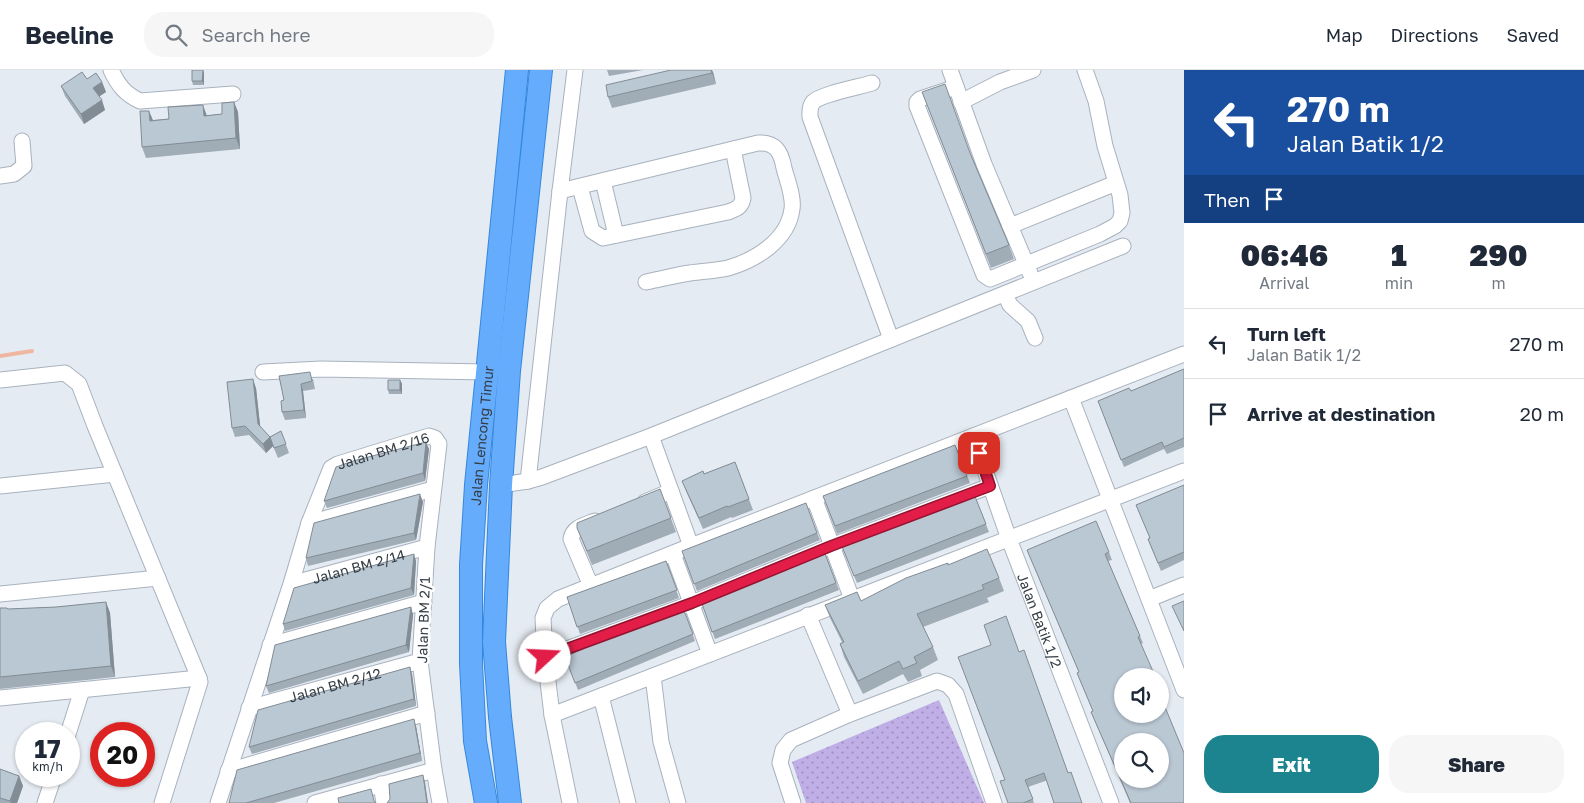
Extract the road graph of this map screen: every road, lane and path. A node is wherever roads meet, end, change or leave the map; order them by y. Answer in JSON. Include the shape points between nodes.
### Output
{"nodes":[{"id":1,"x":111,"y":70,"type":"edge"},
{"id":2,"x":517,"y":70,"type":"edge"},
{"id":3,"x":541,"y":70,"type":"edge"},
{"id":4,"x":575,"y":70,"type":"edge"},
{"id":5,"x":950,"y":70,"type":"edge"},
{"id":6,"x":1033,"y":70,"type":"edge"},
{"id":7,"x":1085,"y":70,"type":"edge"},
{"id":8,"x":872,"y":83,"type":"dead end"},
{"id":9,"x":956,"y":86,"type":"junction"},
{"id":10,"x":233,"y":94,"type":"dead end"},
{"id":11,"x":961,"y":102,"type":"junction"},
{"id":12,"x":22,"y":141,"type":"dead end"},
{"id":13,"x":732,"y":149,"type":"junction"},
{"id":14,"x":0,"y":176,"type":"edge"},
{"id":15,"x":603,"y":181,"type":"junction"},
{"id":16,"x":1116,"y":183,"type":"junction"},
{"id":17,"x":580,"y":187,"type":"junction"},
{"id":18,"x":560,"y":192,"type":"junction"},
{"id":19,"x":1010,"y":226,"type":"junction"},
{"id":20,"x":616,"y":235,"type":"junction"},
{"id":21,"x":1123,"y":246,"type":"dead end"},
{"id":22,"x":1026,"y":264,"type":"junction"},
{"id":23,"x":646,"y":282,"type":"dead end"},
{"id":24,"x":1034,"y":282,"type":"junction"},
{"id":25,"x":1005,"y":294,"type":"junction"},
{"id":26,"x":1036,"y":338,"type":"dead end"},
{"id":27,"x":891,"y":339,"type":"junction"},
{"id":28,"x":1184,"y":354,"type":"edge"},
{"id":29,"x":263,"y":372,"type":"dead end"},
{"id":30,"x":488,"y":372,"type":"junction"},
{"id":31,"x":0,"y":380,"type":"edge"},
{"id":32,"x":1071,"y":398,"type":"junction"},
{"id":33,"x":650,"y":436,"type":"junction"},
{"id":34,"x":973,"y":436,"type":"junction"},
{"id":35,"x":435,"y":438,"type":"joint"},
{"id":36,"x":1184,"y":471,"type":"edge"},
{"id":37,"x":115,"y":474,"type":"junction"},
{"id":38,"x":528,"y":481,"type":"junction"},
{"id":39,"x":500,"y":485,"type":"junction"},
{"id":40,"x":0,"y":486,"type":"edge"},
{"id":41,"x":990,"y":486,"type":"junction"},
{"id":42,"x":434,"y":489,"type":"junction"},
{"id":43,"x":671,"y":491,"type":"junction"},
{"id":44,"x":814,"y":498,"type":"junction"},
{"id":45,"x":1110,"y":499,"type":"junction"},
{"id":46,"x":628,"y":508,"type":"edge"},
{"id":47,"x":611,"y":515,"type":"edge"},
{"id":48,"x":309,"y":523,"type":"junction"},
{"id":49,"x":1009,"y":539,"type":"junction"},
{"id":50,"x":691,"y":546,"type":"junction"},
{"id":51,"x":831,"y":546,"type":"junction"},
{"id":52,"x":427,"y":547,"type":"junction"},
{"id":53,"x":673,"y":554,"type":"junction"},
{"id":54,"x":158,"y":578,"type":"junction"},
{"id":55,"x":291,"y":584,"type":"junction"},
{"id":56,"x":1184,"y":585,"type":"edge"},
{"id":57,"x":590,"y":586,"type":"junction"},
{"id":58,"x":0,"y":594,"type":"edge"},
{"id":59,"x":852,"y":599,"type":"junction"},
{"id":60,"x":1149,"y":599,"type":"junction"},
{"id":61,"x":424,"y":602,"type":"junction"},
{"id":62,"x":692,"y":603,"type":"junction"},
{"id":63,"x":808,"y":615,"type":"junction"},
{"id":64,"x":270,"y":645,"type":"junction"},
{"id":65,"x":710,"y":654,"type":"junction"},
{"id":66,"x":545,"y":657,"type":"junction"},
{"id":67,"x":420,"y":661,"type":"junction"},
{"id":68,"x":653,"y":676,"type":"junction"},
{"id":69,"x":199,"y":678,"type":"junction"},
{"id":70,"x":82,"y":690,"type":"junction"},
{"id":71,"x":1184,"y":690,"type":"edge"},
{"id":72,"x":601,"y":696,"type":"junction"},
{"id":73,"x":0,"y":698,"type":"edge"},
{"id":74,"x":249,"y":708,"type":"junction"},
{"id":75,"x":427,"y":713,"type":"junction"},
{"id":76,"x":850,"y":714,"type":"junction"},
{"id":77,"x":552,"y":715,"type":"junction"},
{"id":78,"x":72,"y":722,"type":"edge"},
{"id":79,"x":434,"y":770,"type":"junction"},
{"id":80,"x":228,"y":771,"type":"junction"},
{"id":81,"x":380,"y":784,"type":"junction"},
{"id":82,"x":50,"y":787,"type":"edge"},
{"id":83,"x":324,"y":802,"type":"edge"},
{"id":84,"x":45,"y":803,"type":"edge"},
{"id":85,"x":162,"y":803,"type":"edge"},
{"id":86,"x":218,"y":803,"type":"edge"},
{"id":87,"x":384,"y":803,"type":"edge"},
{"id":88,"x":440,"y":803,"type":"edge"},
{"id":89,"x":486,"y":803,"type":"edge"},
{"id":90,"x":510,"y":803,"type":"edge"},
{"id":91,"x":570,"y":803,"type":"edge"},
{"id":92,"x":628,"y":803,"type":"edge"},
{"id":93,"x":678,"y":803,"type":"edge"},
{"id":94,"x":793,"y":803,"type":"edge"},
{"id":95,"x":994,"y":803,"type":"edge"},
{"id":96,"x":1111,"y":803,"type":"edge"}],
"edges":[{"from":1,"to":10,"type":"street","via":[[121,88],[140,101]]},
{"from":2,"to":30,"type":"highway","name":"Jalan Lencong Timur"},
{"from":3,"to":39,"type":"highway","name":"Jalan Lencong Timur"},
{"from":4,"to":18,"type":"street"},
{"from":5,"to":9,"type":"street"},
{"from":6,"to":11,"type":"street"},
{"from":7,"to":16,"type":"street"},
{"from":8,"to":27,"type":"street","via":[[821,97],[813,102],[810,117]]},
{"from":9,"to":11,"type":"street"},
{"from":9,"to":22,"type":"street","via":[[917,102],[922,120],[984,274],[990,279]]},
{"from":11,"to":19,"type":"street"},
{"from":12,"to":14,"type":"street","via":[[24,166],[14,174]]},
{"from":13,"to":15,"type":"street"},
{"from":13,"to":20,"type":"street","via":[[743,198],[737,209]]},
{"from":13,"to":23,"type":"street","via":[[767,142],[778,150],[792,207],[790,222],[784,232],[754,257],[728,268]]},
{"from":15,"to":17,"type":"street"},
{"from":15,"to":20,"type":"street"},
{"from":16,"to":19,"type":"street"},
{"from":16,"to":22,"type":"street","via":[[1122,213],[1115,226]]},
{"from":17,"to":18,"type":"street"},
{"from":17,"to":20,"type":"street","via":[[592,231],[603,238]]},
{"from":18,"to":38,"type":"street"},
{"from":19,"to":22,"type":"street"},
{"from":21,"to":24,"type":"street"},
{"from":22,"to":24,"type":"street"},
{"from":24,"to":25,"type":"street"},
{"from":25,"to":26,"type":"street","via":[[1010,304],[1028,321]]},
{"from":25,"to":27,"type":"street"},
{"from":27,"to":33,"type":"street"},
{"from":28,"to":32,"type":"street"},
{"from":29,"to":30,"type":"street","via":[[321,369]]},
{"from":30,"to":89,"type":"highway","name":"Jalan Lencong Timur","via":[[471,565],[475,741]]},
{"from":31,"to":37,"type":"street","via":[[66,373],[71,377],[79,384]]},
{"from":32,"to":34,"type":"street"},
{"from":32,"to":45,"type":"street"},
{"from":33,"to":38,"type":"street"},
{"from":33,"to":43,"type":"street"},
{"from":34,"to":41,"type":"street","name":"Jalan Batik 1/2"},
{"from":34,"to":44,"type":"street"},
{"from":35,"to":42,"type":"street","name":"Jalan BM 2/1","via":[[439,444]]},
{"from":35,"to":48,"type":"street","name":"Jalan BM 2/16","via":[[429,436],[331,468]]},
{"from":36,"to":45,"type":"street"},
{"from":37,"to":40,"type":"street"},
{"from":37,"to":54,"type":"street"},
{"from":38,"to":39,"type":"street"},
{"from":39,"to":90,"type":"highway","name":"Jalan Lencong Timur","via":[[494,642]]},
{"from":41,"to":49,"type":"street","name":"Jalan Batik 1/2"},
{"from":41,"to":51,"type":"street"},
{"from":42,"to":48,"type":"street"},
{"from":42,"to":52,"type":"street","name":"Jalan BM 2/1"},
{"from":43,"to":46,"type":"street"},
{"from":43,"to":50,"type":"street"},
{"from":44,"to":50,"type":"street"},
{"from":44,"to":51,"type":"street"},
{"from":45,"to":49,"type":"street"},
{"from":45,"to":60,"type":"street"},
{"from":47,"to":57,"type":"street","via":[[572,533],[573,545]]},
{"from":48,"to":55,"type":"street"},
{"from":49,"to":59,"type":"street"},
{"from":49,"to":96,"type":"street","name":"Jalan Batik 1/2"},
{"from":50,"to":53,"type":"street"},
{"from":51,"to":59,"type":"street"},
{"from":51,"to":62,"type":"street"},
{"from":52,"to":55,"type":"street","name":"Jalan BM 2/14"},
{"from":52,"to":61,"type":"street","name":"Jalan BM 2/1"},
{"from":53,"to":57,"type":"street"},
{"from":53,"to":62,"type":"street"},
{"from":54,"to":58,"type":"street"},
{"from":54,"to":69,"type":"street"},
{"from":55,"to":64,"type":"street"},
{"from":56,"to":60,"type":"street"},
{"from":57,"to":66,"type":"street","via":[[558,599],[547,608],[543,618]]},
{"from":59,"to":63,"type":"street"},
{"from":60,"to":71,"type":"street"},
{"from":61,"to":64,"type":"street"},
{"from":61,"to":67,"type":"street","name":"Jalan BM 2/1"},
{"from":62,"to":65,"type":"street"},
{"from":62,"to":66,"type":"street"},
{"from":63,"to":65,"type":"street"},
{"from":63,"to":76,"type":"street"},
{"from":64,"to":74,"type":"street"},
{"from":65,"to":68,"type":"street"},
{"from":66,"to":77,"type":"street"},
{"from":67,"to":74,"type":"street","name":"Jalan BM 2/12"},
{"from":67,"to":75,"type":"street","name":"Jalan BM 2/1"},
{"from":68,"to":72,"type":"street"},
{"from":68,"to":93,"type":"street","via":[[661,742]]},
{"from":69,"to":70,"type":"street"},
{"from":69,"to":85,"type":"street"},
{"from":70,"to":73,"type":"street"},
{"from":70,"to":78,"type":"street"},
{"from":72,"to":77,"type":"street"},
{"from":72,"to":92,"type":"street"},
{"from":74,"to":80,"type":"street"},
{"from":75,"to":79,"type":"street","name":"Jalan BM 2/1"},
{"from":75,"to":80,"type":"street"},
{"from":76,"to":94,"type":"street","via":[[791,740],[783,750],[780,763]]},
{"from":76,"to":95,"type":"street","via":[[937,681],[948,685],[956,694]]},
{"from":77,"to":91,"type":"street"},
{"from":79,"to":81,"type":"street"},
{"from":79,"to":88,"type":"street","name":"Jalan BM 2/1"},
{"from":80,"to":86,"type":"street"},
{"from":81,"to":83,"type":"street"},
{"from":81,"to":87,"type":"street"},
{"from":82,"to":84,"type":"street"}]}
